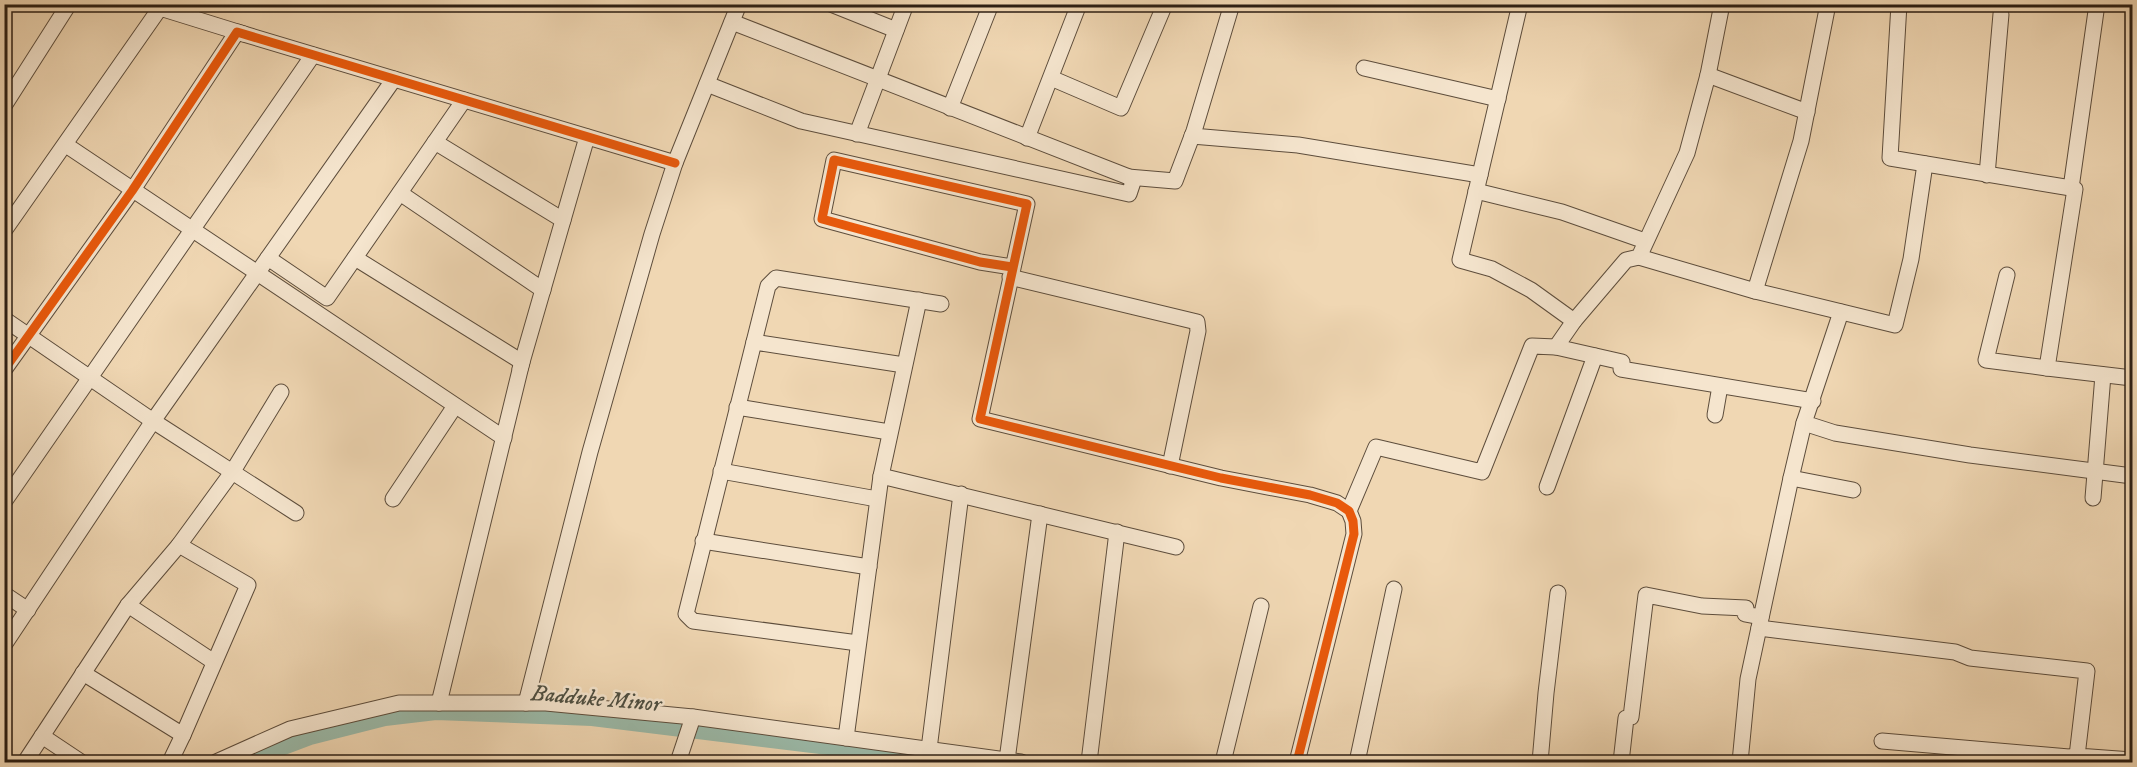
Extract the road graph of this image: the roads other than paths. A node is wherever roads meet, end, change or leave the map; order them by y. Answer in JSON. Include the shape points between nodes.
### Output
{"nodes":[{"id":1,"x":69,"y":4,"type":"edge"},
{"id":2,"x":144,"y":4,"type":"edge"},
{"id":3,"x":739,"y":4,"type":"edge"},
{"id":4,"x":831,"y":4,"type":"edge"},
{"id":5,"x":906,"y":4,"type":"edge"},
{"id":6,"x":991,"y":4,"type":"edge"},
{"id":7,"x":1079,"y":4,"type":"edge"},
{"id":8,"x":1165,"y":4,"type":"edge"},
{"id":9,"x":1232,"y":4,"type":"edge"},
{"id":10,"x":1520,"y":4,"type":"edge"},
{"id":11,"x":1722,"y":4,"type":"edge"},
{"id":12,"x":1827,"y":4,"type":"edge"},
{"id":13,"x":1899,"y":4,"type":"edge"},
{"id":14,"x":2097,"y":4,"type":"edge"},
{"id":15,"x":160,"y":8,"type":"junction"},
{"id":16,"x":2001,"y":14,"type":"dead end"},
{"id":17,"x":732,"y":22,"type":"junction"},
{"id":18,"x":896,"y":30,"type":"junction"},
{"id":19,"x":244,"y":34,"type":"junction"},
{"id":20,"x":313,"y":55,"type":"junction"},
{"id":21,"x":1364,"y":68,"type":"dead end"},
{"id":22,"x":1708,"y":75,"type":"junction"},
{"id":23,"x":1050,"y":78,"type":"junction"},
{"id":24,"x":394,"y":79,"type":"junction"},
{"id":25,"x":878,"y":80,"type":"junction"},
{"id":26,"x":707,"y":84,"type":"junction"},
{"id":27,"x":1498,"y":99,"type":"junction"},
{"id":28,"x":464,"y":100,"type":"junction"},
{"id":29,"x":4,"y":106,"type":"edge"},
{"id":30,"x":950,"y":108,"type":"junction"},
{"id":31,"x":1807,"y":112,"type":"junction"},
{"id":32,"x":857,"y":134,"type":"junction"},
{"id":33,"x":1192,"y":136,"type":"junction"},
{"id":34,"x":587,"y":137,"type":"junction"},
{"id":35,"x":1027,"y":138,"type":"junction"},
{"id":36,"x":435,"y":142,"type":"junction"},
{"id":37,"x":66,"y":145,"type":"junction"},
{"id":38,"x":675,"y":163,"type":"junction"},
{"id":39,"x":1925,"y":164,"type":"junction"},
{"id":40,"x":1988,"y":174,"type":"junction"},
{"id":41,"x":1480,"y":175,"type":"junction"},
{"id":42,"x":1128,"y":177,"type":"junction"},
{"id":43,"x":2071,"y":189,"type":"junction"},
{"id":44,"x":132,"y":191,"type":"junction"},
{"id":45,"x":1476,"y":191,"type":"junction"},
{"id":46,"x":400,"y":194,"type":"junction"},
{"id":47,"x":563,"y":220,"type":"junction"},
{"id":48,"x":4,"y":231,"type":"edge"},
{"id":49,"x":191,"y":231,"type":"junction"},
{"id":50,"x":1645,"y":241,"type":"junction"},
{"id":51,"x":1639,"y":257,"type":"junction"},
{"id":52,"x":268,"y":258,"type":"junction"},
{"id":53,"x":355,"y":258,"type":"junction"},
{"id":54,"x":1011,"y":272,"type":"junction"},
{"id":55,"x":258,"y":273,"type":"junction"},
{"id":56,"x":2007,"y":275,"type":"dead end"},
{"id":57,"x":543,"y":290,"type":"junction"},
{"id":58,"x":1755,"y":291,"type":"junction"},
{"id":59,"x":919,"y":300,"type":"junction"},
{"id":60,"x":941,"y":304,"type":"dead end"},
{"id":61,"x":1841,"y":312,"type":"junction"},
{"id":62,"x":4,"y":319,"type":"edge"},
{"id":63,"x":1574,"y":321,"type":"junction"},
{"id":64,"x":28,"y":335,"type":"junction"},
{"id":65,"x":754,"y":342,"type":"junction"},
{"id":66,"x":1556,"y":347,"type":"junction"},
{"id":67,"x":1595,"y":356,"type":"junction"},
{"id":68,"x":904,"y":364,"type":"junction"},
{"id":69,"x":2047,"y":368,"type":"junction"},
{"id":70,"x":520,"y":369,"type":"junction"},
{"id":71,"x":4,"y":370,"type":"edge"},
{"id":72,"x":2103,"y":375,"type":"junction"},
{"id":73,"x":91,"y":378,"type":"junction"},
{"id":74,"x":2133,"y":378,"type":"edge"},
{"id":75,"x":1720,"y":386,"type":"junction"},
{"id":76,"x":281,"y":392,"type":"dead end"},
{"id":77,"x":1813,"y":402,"type":"junction"},
{"id":78,"x":455,"y":405,"type":"junction"},
{"id":79,"x":737,"y":407,"type":"junction"},
{"id":80,"x":1715,"y":415,"type":"dead end"},
{"id":81,"x":153,"y":421,"type":"junction"},
{"id":82,"x":1804,"y":423,"type":"junction"},
{"id":83,"x":889,"y":432,"type":"junction"},
{"id":84,"x":504,"y":438,"type":"junction"},
{"id":85,"x":1170,"y":466,"type":"junction"},
{"id":86,"x":233,"y":471,"type":"junction"},
{"id":87,"x":722,"y":471,"type":"junction"},
{"id":88,"x":2095,"y":471,"type":"junction"},
{"id":89,"x":880,"y":476,"type":"junction"},
{"id":90,"x":2133,"y":476,"type":"edge"},
{"id":91,"x":1791,"y":478,"type":"junction"},
{"id":92,"x":1547,"y":487,"type":"dead end"},
{"id":93,"x":1853,"y":490,"type":"dead end"},
{"id":94,"x":961,"y":494,"type":"junction"},
{"id":95,"x":2093,"y":498,"type":"dead end"},
{"id":96,"x":393,"y":499,"type":"dead end"},
{"id":97,"x":878,"y":499,"type":"junction"},
{"id":98,"x":4,"y":502,"type":"edge"},
{"id":99,"x":1349,"y":512,"type":"junction"},
{"id":100,"x":297,"y":513,"type":"dead end"},
{"id":101,"x":1040,"y":514,"type":"junction"},
{"id":102,"x":1117,"y":532,"type":"junction"},
{"id":103,"x":703,"y":542,"type":"junction"},
{"id":104,"x":179,"y":545,"type":"junction"},
{"id":105,"x":1176,"y":547,"type":"dead end"},
{"id":106,"x":868,"y":567,"type":"junction"},
{"id":107,"x":1394,"y":589,"type":"dead end"},
{"id":108,"x":1558,"y":593,"type":"dead end"},
{"id":109,"x":4,"y":594,"type":"edge"},
{"id":110,"x":128,"y":605,"type":"junction"},
{"id":111,"x":1261,"y":606,"type":"dead end"},
{"id":112,"x":28,"y":610,"type":"junction"},
{"id":113,"x":1760,"y":622,"type":"junction"},
{"id":114,"x":858,"y":644,"type":"junction"},
{"id":115,"x":4,"y":645,"type":"edge"},
{"id":116,"x":214,"y":662,"type":"junction"},
{"id":117,"x":83,"y":673,"type":"junction"},
{"id":118,"x":439,"y":703,"type":"junction"},
{"id":119,"x":526,"y":703,"type":"junction"},
{"id":120,"x":693,"y":717,"type":"junction"},
{"id":121,"x":183,"y":735,"type":"junction"},
{"id":122,"x":42,"y":736,"type":"junction"},
{"id":123,"x":846,"y":738,"type":"junction"},
{"id":124,"x":1882,"y":741,"type":"dead end"},
{"id":125,"x":929,"y":749,"type":"junction"},
{"id":126,"x":2077,"y":756,"type":"junction"},
{"id":127,"x":2133,"y":760,"type":"edge"},
{"id":128,"x":1014,"y":761,"type":"edge"},
{"id":129,"x":25,"y":762,"type":"edge"},
{"id":130,"x":81,"y":762,"type":"edge"},
{"id":131,"x":170,"y":762,"type":"edge"},
{"id":132,"x":216,"y":762,"type":"edge"},
{"id":133,"x":678,"y":762,"type":"edge"},
{"id":134,"x":1089,"y":762,"type":"edge"},
{"id":135,"x":1222,"y":762,"type":"edge"},
{"id":136,"x":1297,"y":762,"type":"edge"},
{"id":137,"x":1357,"y":762,"type":"edge"},
{"id":138,"x":1540,"y":762,"type":"edge"},
{"id":139,"x":1621,"y":762,"type":"edge"},
{"id":140,"x":1740,"y":762,"type":"edge"}],
"edges":[{"from":1,"to":29,"type":"street"},
{"from":2,"to":15,"type":"street"},
{"from":3,"to":17,"type":"street"},
{"from":4,"to":18,"type":"street"},
{"from":5,"to":18,"type":"street"},
{"from":6,"to":30,"type":"street"},
{"from":7,"to":23,"type":"street"},
{"from":8,"to":23,"type":"street","via":[[1121,108]]},
{"from":9,"to":33,"type":"street"},
{"from":10,"to":27,"type":"street"},
{"from":11,"to":22,"type":"street"},
{"from":12,"to":31,"type":"street"},
{"from":13,"to":39,"type":"street","via":[[1890,158]]},
{"from":14,"to":43,"type":"street"},
{"from":15,"to":19,"type":"street"},
{"from":15,"to":37,"type":"street"},
{"from":16,"to":40,"type":"street"},
{"from":17,"to":25,"type":"street"},
{"from":17,"to":26,"type":"street"},
{"from":18,"to":25,"type":"street"},
{"from":19,"to":20,"type":"street"},
{"from":19,"to":44,"type":"street","via":[[237,32]]},
{"from":20,"to":24,"type":"street"},
{"from":20,"to":49,"type":"street"},
{"from":21,"to":27,"type":"street"},
{"from":22,"to":31,"type":"street"},
{"from":22,"to":50,"type":"street","via":[[1687,153]]},
{"from":23,"to":35,"type":"street"},
{"from":24,"to":28,"type":"street"},
{"from":24,"to":52,"type":"street"},
{"from":25,"to":30,"type":"street"},
{"from":25,"to":32,"type":"street"},
{"from":26,"to":32,"type":"street","via":[[801,122]]},
{"from":26,"to":38,"type":"street"},
{"from":27,"to":41,"type":"street"},
{"from":28,"to":34,"type":"street"},
{"from":28,"to":36,"type":"street"},
{"from":30,"to":35,"type":"street"},
{"from":31,"to":58,"type":"street"},
{"from":32,"to":42,"type":"street","via":[[1129,194],[1134,179]]},
{"from":33,"to":41,"type":"street","via":[[1298,145]]},
{"from":33,"to":42,"type":"street","via":[[1175,181]]},
{"from":34,"to":38,"type":"street"},
{"from":34,"to":47,"type":"street"},
{"from":35,"to":42,"type":"street"},
{"from":36,"to":46,"type":"street"},
{"from":36,"to":47,"type":"street"},
{"from":37,"to":44,"type":"street"},
{"from":37,"to":48,"type":"street"},
{"from":38,"to":119,"type":"street","via":[[590,452]]},
{"from":39,"to":40,"type":"street"},
{"from":39,"to":61,"type":"street","via":[[1911,259],[1895,325]]},
{"from":40,"to":43,"type":"street"},
{"from":41,"to":45,"type":"street"},
{"from":43,"to":69,"type":"street","via":[[2075,189]]},
{"from":44,"to":49,"type":"street"},
{"from":44,"to":64,"type":"street"},
{"from":45,"to":50,"type":"street","via":[[1562,212]]},
{"from":45,"to":63,"type":"street","via":[[1460,260],[1492,269],[1531,290]]},
{"from":46,"to":53,"type":"street"},
{"from":46,"to":57,"type":"street"},
{"from":47,"to":57,"type":"street"},
{"from":49,"to":55,"type":"street"},
{"from":49,"to":73,"type":"street"},
{"from":50,"to":51,"type":"street"},
{"from":51,"to":58,"type":"street"},
{"from":51,"to":63,"type":"street","via":[[1626,260]]},
{"from":52,"to":53,"type":"street","via":[[327,298]]},
{"from":52,"to":55,"type":"street"},
{"from":53,"to":70,"type":"street","via":[[522,362]]},
{"from":54,"to":54,"type":"street","via":[[1027,204],[834,160],[822,219]]},
{"from":54,"to":85,"type":"street","via":[[1197,322]]},
{"from":54,"to":85,"type":"street","via":[[980,419]]},
{"from":55,"to":78,"type":"street"},
{"from":55,"to":81,"type":"street"},
{"from":56,"to":69,"type":"street","via":[[1986,360]]},
{"from":57,"to":70,"type":"street"},
{"from":58,"to":61,"type":"street"},
{"from":59,"to":60,"type":"street"},
{"from":59,"to":65,"type":"street","via":[[776,278],[768,286]]},
{"from":59,"to":68,"type":"street"},
{"from":61,"to":77,"type":"street"},
{"from":62,"to":64,"type":"street"},
{"from":63,"to":66,"type":"street"},
{"from":64,"to":71,"type":"street"},
{"from":64,"to":73,"type":"street"},
{"from":65,"to":68,"type":"street"},
{"from":65,"to":79,"type":"street"},
{"from":66,"to":67,"type":"street"},
{"from":66,"to":99,"type":"street","via":[[1532,346],[1482,472],[1376,447]]},
{"from":67,"to":75,"type":"street","via":[[1622,363],[1621,369]]},
{"from":67,"to":92,"type":"street"},
{"from":68,"to":83,"type":"street"},
{"from":69,"to":72,"type":"street"},
{"from":70,"to":84,"type":"street"},
{"from":72,"to":74,"type":"street"},
{"from":72,"to":88,"type":"street"},
{"from":73,"to":81,"type":"street"},
{"from":73,"to":98,"type":"street"},
{"from":75,"to":77,"type":"street"},
{"from":75,"to":80,"type":"street"},
{"from":76,"to":86,"type":"street"},
{"from":77,"to":82,"type":"street"},
{"from":78,"to":84,"type":"street"},
{"from":78,"to":96,"type":"street"},
{"from":79,"to":83,"type":"street"},
{"from":79,"to":87,"type":"street"},
{"from":81,"to":86,"type":"street"},
{"from":81,"to":112,"type":"street"},
{"from":82,"to":88,"type":"street","via":[[1835,433]]},
{"from":82,"to":91,"type":"street"},
{"from":83,"to":89,"type":"street"},
{"from":84,"to":118,"type":"street"},
{"from":85,"to":99,"type":"street","via":[[1310,495],[1337,503]]},
{"from":86,"to":100,"type":"street"},
{"from":86,"to":104,"type":"street"},
{"from":87,"to":97,"type":"street"},
{"from":87,"to":103,"type":"street"},
{"from":88,"to":90,"type":"street"},
{"from":88,"to":95,"type":"street"},
{"from":89,"to":94,"type":"street"},
{"from":89,"to":97,"type":"street"},
{"from":91,"to":93,"type":"street"},
{"from":91,"to":113,"type":"street"},
{"from":94,"to":101,"type":"street"},
{"from":94,"to":125,"type":"street"},
{"from":97,"to":106,"type":"street"},
{"from":99,"to":136,"type":"street","via":[[1354,534]]},
{"from":101,"to":102,"type":"street"},
{"from":101,"to":128,"type":"street"},
{"from":102,"to":105,"type":"street"},
{"from":102,"to":134,"type":"street"},
{"from":103,"to":106,"type":"street"},
{"from":103,"to":114,"type":"street","via":[[686,614],[693,621]]},
{"from":104,"to":110,"type":"street"},
{"from":104,"to":116,"type":"street","via":[[248,585]]},
{"from":106,"to":114,"type":"street"},
{"from":107,"to":137,"type":"street"},
{"from":108,"to":138,"type":"street"},
{"from":109,"to":112,"type":"street"},
{"from":110,"to":116,"type":"street"},
{"from":110,"to":117,"type":"street"},
{"from":111,"to":135,"type":"street"},
{"from":112,"to":115,"type":"street"},
{"from":113,"to":126,"type":"street","via":[[1955,652],[1970,658],[2087,671]]},
{"from":113,"to":139,"type":"street","via":[[1745,614],[1746,608],[1702,606],[1646,595],[1631,717],[1626,718]]},
{"from":113,"to":140,"type":"street","via":[[1748,679]]},
{"from":114,"to":123,"type":"street"},
{"from":116,"to":121,"type":"street"},
{"from":117,"to":121,"type":"street"},
{"from":117,"to":122,"type":"street"},
{"from":118,"to":119,"type":"street"},
{"from":118,"to":132,"type":"street","via":[[399,703],[290,729]]},
{"from":119,"to":120,"type":"street"},
{"from":120,"to":123,"type":"street"},
{"from":120,"to":133,"type":"street"},
{"from":121,"to":131,"type":"street"},
{"from":122,"to":129,"type":"street"},
{"from":122,"to":130,"type":"street"},
{"from":123,"to":125,"type":"street"},
{"from":124,"to":126,"type":"street"},
{"from":125,"to":128,"type":"street"},
{"from":126,"to":127,"type":"street"}]}
